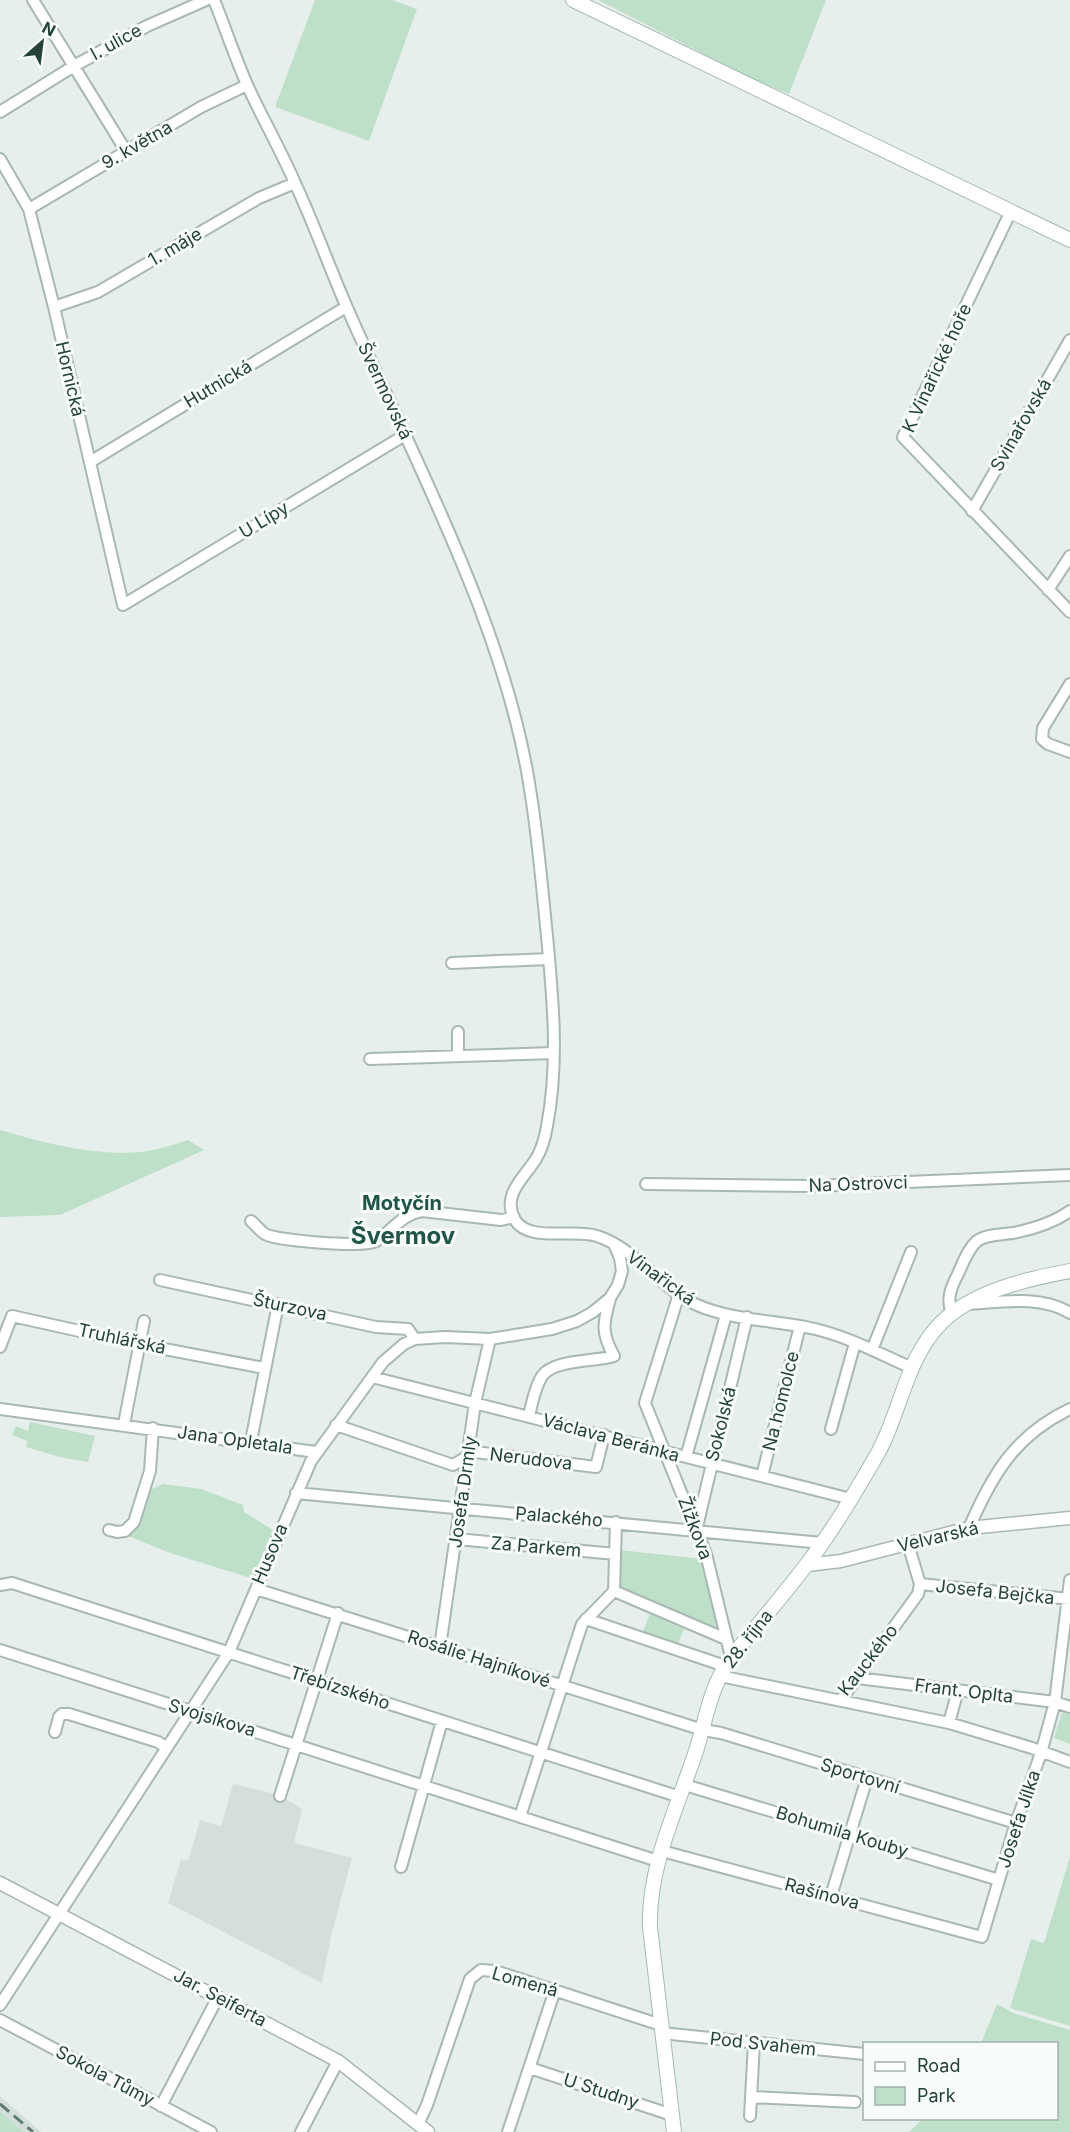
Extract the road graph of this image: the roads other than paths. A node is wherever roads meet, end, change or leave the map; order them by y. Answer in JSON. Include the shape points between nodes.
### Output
{"nodes":[{"id":1,"x":33,"y":0,"type":"edge"},
{"id":2,"x":206,"y":0,"type":"edge"},
{"id":3,"x":214,"y":0,"type":"edge"},
{"id":4,"x":573,"y":0,"type":"edge"},
{"id":5,"x":74,"y":66,"type":"junction"},
{"id":6,"x":247,"y":85,"type":"junction"},
{"id":7,"x":0,"y":112,"type":"edge"},
{"id":8,"x":126,"y":151,"type":"junction"},
{"id":9,"x":0,"y":159,"type":"edge"},
{"id":10,"x":295,"y":183,"type":"junction"},
{"id":11,"x":29,"y":209,"type":"junction"},
{"id":12,"x":1011,"y":211,"type":"junction"},
{"id":13,"x":1070,"y":240,"type":"edge"},
{"id":14,"x":54,"y":307,"type":"junction"},
{"id":15,"x":346,"y":307,"type":"junction"},
{"id":16,"x":1070,"y":340,"type":"edge"},
{"id":17,"x":405,"y":435,"type":"junction"},
{"id":18,"x":90,"y":462,"type":"junction"},
{"id":19,"x":972,"y":511,"type":"junction"},
{"id":20,"x":1070,"y":556,"type":"edge"},
{"id":21,"x":1048,"y":590,"type":"junction"},
{"id":22,"x":123,"y":605,"type":"joint"},
{"id":23,"x":1070,"y":612,"type":"edge"},
{"id":24,"x":1070,"y":684,"type":"edge"},
{"id":25,"x":1070,"y":752,"type":"edge"},
{"id":26,"x":549,"y":959,"type":"junction"},
{"id":27,"x":452,"y":963,"type":"dead end"},
{"id":28,"x":458,"y":1032,"type":"dead end"},
{"id":29,"x":554,"y":1053,"type":"junction"},
{"id":30,"x":458,"y":1056,"type":"junction"},
{"id":31,"x":370,"y":1059,"type":"dead end"},
{"id":32,"x":1070,"y":1175,"type":"edge"},
{"id":33,"x":646,"y":1184,"type":"dead end"},
{"id":34,"x":1070,"y":1211,"type":"edge"},
{"id":35,"x":514,"y":1217,"type":"junction"},
{"id":36,"x":251,"y":1221,"type":"dead end"},
{"id":37,"x":614,"y":1244,"type":"junction"},
{"id":38,"x":911,"y":1252,"type":"dead end"},
{"id":39,"x":1070,"y":1272,"type":"edge"},
{"id":40,"x":160,"y":1280,"type":"dead end"},
{"id":41,"x":679,"y":1294,"type":"junction"},
{"id":42,"x":610,"y":1298,"type":"junction"},
{"id":43,"x":278,"y":1304,"type":"junction"},
{"id":44,"x":968,"y":1304,"type":"junction"},
{"id":45,"x":1070,"y":1313,"type":"edge"},
{"id":46,"x":952,"y":1314,"type":"junction"},
{"id":47,"x":726,"y":1315,"type":"junction"},
{"id":48,"x":747,"y":1317,"type":"junction"},
{"id":49,"x":144,"y":1321,"type":"dead end"},
{"id":50,"x":800,"y":1326,"type":"junction"},
{"id":51,"x":415,"y":1339,"type":"junction"},
{"id":52,"x":490,"y":1339,"type":"junction"},
{"id":53,"x":855,"y":1343,"type":"junction"},
{"id":54,"x":138,"y":1344,"type":"junction"},
{"id":55,"x":0,"y":1347,"type":"edge"},
{"id":56,"x":872,"y":1350,"type":"junction"},
{"id":57,"x":264,"y":1368,"type":"junction"},
{"id":58,"x":912,"y":1368,"type":"junction"},
{"id":59,"x":372,"y":1377,"type":"junction"},
{"id":60,"x":475,"y":1403,"type":"junction"},
{"id":61,"x":0,"y":1409,"type":"edge"},
{"id":62,"x":1070,"y":1409,"type":"edge"},
{"id":63,"x":529,"y":1416,"type":"junction"},
{"id":64,"x":123,"y":1424,"type":"junction"},
{"id":65,"x":336,"y":1425,"type":"junction"},
{"id":66,"x":153,"y":1428,"type":"junction"},
{"id":67,"x":831,"y":1429,"type":"dead end"},
{"id":68,"x":604,"y":1435,"type":"junction"},
{"id":69,"x":251,"y":1442,"type":"junction"},
{"id":70,"x":316,"y":1452,"type":"junction"},
{"id":71,"x":665,"y":1452,"type":"junction"},
{"id":72,"x":469,"y":1456,"type":"junction"},
{"id":73,"x":686,"y":1457,"type":"junction"},
{"id":74,"x":712,"y":1464,"type":"junction"},
{"id":75,"x":762,"y":1476,"type":"junction"},
{"id":76,"x":296,"y":1493,"type":"junction"},
{"id":77,"x":850,"y":1499,"type":"junction"},
{"id":78,"x":461,"y":1508,"type":"junction"},
{"id":79,"x":1070,"y":1518,"type":"edge"},
{"id":80,"x":616,"y":1522,"type":"junction"},
{"id":81,"x":969,"y":1528,"type":"junction"},
{"id":82,"x":109,"y":1530,"type":"dead end"},
{"id":83,"x":696,"y":1531,"type":"junction"},
{"id":84,"x":457,"y":1539,"type":"junction"},
{"id":85,"x":822,"y":1543,"type":"junction"},
{"id":86,"x":908,"y":1544,"type":"junction"},
{"id":87,"x":615,"y":1554,"type":"junction"},
{"id":88,"x":807,"y":1565,"type":"junction"},
{"id":89,"x":1070,"y":1580,"type":"edge"},
{"id":90,"x":920,"y":1584,"type":"junction"},
{"id":91,"x":0,"y":1586,"type":"edge"},
{"id":92,"x":256,"y":1589,"type":"junction"},
{"id":93,"x":614,"y":1591,"type":"junction"},
{"id":94,"x":1069,"y":1599,"type":"edge"},
{"id":95,"x":338,"y":1613,"type":"junction"},
{"id":96,"x":586,"y":1618,"type":"junction"},
{"id":97,"x":726,"y":1639,"type":"junction"},
{"id":98,"x":440,"y":1647,"type":"junction"},
{"id":99,"x":0,"y":1650,"type":"edge"},
{"id":100,"x":229,"y":1653,"type":"junction"},
{"id":101,"x":726,"y":1666,"type":"junction"},
{"id":102,"x":858,"y":1678,"type":"junction"},
{"id":103,"x":316,"y":1680,"type":"junction"},
{"id":104,"x":562,"y":1686,"type":"junction"},
{"id":105,"x":957,"y":1690,"type":"junction"},
{"id":106,"x":841,"y":1700,"type":"junction"},
{"id":107,"x":1055,"y":1702,"type":"junction"},
{"id":108,"x":1070,"y":1707,"type":"edge"},
{"id":109,"x":190,"y":1712,"type":"junction"},
{"id":110,"x":442,"y":1721,"type":"junction"},
{"id":111,"x":949,"y":1723,"type":"junction"},
{"id":112,"x":703,"y":1730,"type":"junction"},
{"id":113,"x":55,"y":1732,"type":"dead end"},
{"id":114,"x":296,"y":1745,"type":"junction"},
{"id":115,"x":167,"y":1748,"type":"junction"},
{"id":116,"x":1041,"y":1753,"type":"junction"},
{"id":117,"x":540,"y":1754,"type":"junction"},
{"id":118,"x":1070,"y":1762,"type":"edge"},
{"id":119,"x":867,"y":1778,"type":"junction"},
{"id":120,"x":423,"y":1787,"type":"junction"},
{"id":121,"x":683,"y":1791,"type":"junction"},
{"id":122,"x":280,"y":1796,"type":"dead end"},
{"id":123,"x":520,"y":1817,"type":"junction"},
{"id":124,"x":1016,"y":1823,"type":"junction"},
{"id":125,"x":850,"y":1835,"type":"junction"},
{"id":126,"x":660,"y":1856,"type":"junction"},
{"id":127,"x":401,"y":1867,"type":"dead end"},
{"id":128,"x":999,"y":1880,"type":"junction"},
{"id":129,"x":0,"y":1883,"type":"edge"},
{"id":130,"x":831,"y":1896,"type":"junction"},
{"id":131,"x":58,"y":1914,"type":"junction"},
{"id":132,"x":982,"y":1937,"type":"joint"},
{"id":133,"x":555,"y":1990,"type":"junction"},
{"id":134,"x":218,"y":1997,"type":"junction"},
{"id":135,"x":0,"y":2005,"type":"edge"},
{"id":136,"x":0,"y":2020,"type":"edge"},
{"id":137,"x":662,"y":2029,"type":"junction"},
{"id":138,"x":754,"y":2043,"type":"junction"},
{"id":139,"x":863,"y":2054,"type":"edge"},
{"id":140,"x":339,"y":2061,"type":"junction"},
{"id":141,"x":530,"y":2068,"type":"junction"},
{"id":142,"x":751,"y":2097,"type":"junction"},
{"id":143,"x":855,"y":2102,"type":"dead end"},
{"id":144,"x":161,"y":2106,"type":"junction"},
{"id":145,"x":672,"y":2115,"type":"junction"},
{"id":146,"x":750,"y":2116,"type":"dead end"},
{"id":147,"x":423,"y":2128,"type":"edge"},
{"id":148,"x":211,"y":2132,"type":"edge"},
{"id":149,"x":301,"y":2132,"type":"edge"},
{"id":150,"x":508,"y":2132,"type":"edge"},
{"id":151,"x":674,"y":2132,"type":"edge"}],
"edges":[{"from":1,"to":5,"type":"street"},
{"from":2,"to":5,"type":"street","name":"I. ulice","via":[[147,26]]},
{"from":3,"to":6,"type":"street","name":"Švermovská"},
{"from":4,"to":12,"type":"main road"},
{"from":5,"to":7,"type":"street","name":"I. ulice"},
{"from":5,"to":8,"type":"street"},
{"from":6,"to":8,"type":"street","name":"9. května"},
{"from":6,"to":10,"type":"street","name":"Švermovská"},
{"from":8,"to":11,"type":"street","name":"9. května"},
{"from":9,"to":11,"type":"street","name":"Hornická"},
{"from":10,"to":14,"type":"street","name":"1. máje","via":[[259,198],[98,292]]},
{"from":10,"to":15,"type":"street","name":"Švermovská"},
{"from":11,"to":14,"type":"street","name":"Hornická"},
{"from":12,"to":13,"type":"main road"},
{"from":12,"to":19,"type":"street","name":"K Vinařické hoře","via":[[903,438]]},
{"from":14,"to":18,"type":"street","name":"Hornická"},
{"from":15,"to":17,"type":"street","name":"Švermovská"},
{"from":15,"to":18,"type":"street","name":"Hutnická"},
{"from":16,"to":19,"type":"street","name":"Svinařovská"},
{"from":17,"to":22,"type":"street","name":"U Lípy"},
{"from":17,"to":26,"type":"street","name":"Švermovská","via":[[468,579],[520,734],[531,791]]},
{"from":18,"to":22,"type":"street","name":"Hornická"},
{"from":19,"to":21,"type":"street","name":"K Vinařické hoře"},
{"from":20,"to":21,"type":"street"},
{"from":21,"to":23,"type":"street","name":"K Vinařické hoře"},
{"from":24,"to":25,"type":"street","via":[[1042,734],[1048,744]]},
{"from":26,"to":27,"type":"street"},
{"from":26,"to":29,"type":"street"},
{"from":28,"to":30,"type":"street"},
{"from":29,"to":30,"type":"street"},
{"from":29,"to":35,"type":"street","via":[[547,1130],[540,1152],[515,1186],[511,1206]]},
{"from":30,"to":31,"type":"street"},
{"from":32,"to":33,"type":"street","name":"Na Ostrovci","via":[[814,1186]]},
{"from":34,"to":46,"type":"street","via":[[1060,1218],[977,1242],[953,1283],[949,1301]]},
{"from":35,"to":36,"type":"street","via":[[501,1220],[422,1211],[411,1213],[374,1243],[352,1244],[297,1241],[265,1234]]},
{"from":35,"to":37,"type":"street","name":"Vinařická","via":[[517,1224],[535,1232],[585,1233]]},
{"from":37,"to":41,"type":"street","name":"Vinařická"},
{"from":37,"to":42,"type":"street","via":[[622,1271]]},
{"from":38,"to":56,"type":"street"},
{"from":39,"to":44,"type":"main road","name":"28. října","via":[[1021,1281]]},
{"from":40,"to":43,"type":"street","name":"Šturzova"},
{"from":41,"to":47,"type":"street","name":"Vinařická","via":[[694,1304]]},
{"from":41,"to":71,"type":"street","name":"Žižkova","via":[[645,1403]]},
{"from":42,"to":52,"type":"street","via":[[577,1321]]},
{"from":42,"to":63,"type":"street","via":[[604,1334],[614,1356],[562,1364],[546,1372]]},
{"from":43,"to":51,"type":"street","name":"Šturzova","via":[[376,1327],[408,1329]]},
{"from":43,"to":57,"type":"street"},
{"from":44,"to":45,"type":"street","via":[[1040,1302],[1057,1305]]},
{"from":44,"to":46,"type":"main road","name":"28. října"},
{"from":46,"to":58,"type":"main road","name":"28. října","via":[[922,1347]]},
{"from":47,"to":48,"type":"street","name":"Vinařická"},
{"from":47,"to":73,"type":"street"},
{"from":48,"to":50,"type":"street","name":"Vinařická"},
{"from":48,"to":74,"type":"street","name":"Sokolská"},
{"from":49,"to":54,"type":"street"},
{"from":50,"to":53,"type":"street","name":"Vinařická"},
{"from":50,"to":75,"type":"street","name":"Na homolce"},
{"from":51,"to":52,"type":"street"},
{"from":51,"to":59,"type":"street","name":"Husova","via":[[393,1353]]},
{"from":52,"to":60,"type":"street","name":"Josefa Drmly"},
{"from":53,"to":56,"type":"street","name":"Vinařická"},
{"from":53,"to":67,"type":"street"},
{"from":54,"to":55,"type":"street","name":"Truhlářská","via":[[12,1316]]},
{"from":54,"to":57,"type":"street","name":"Truhlářská"},
{"from":54,"to":64,"type":"street"},
{"from":56,"to":58,"type":"street","name":"Vinařická"},
{"from":57,"to":69,"type":"street"},
{"from":58,"to":77,"type":"main road","name":"28. října","via":[[879,1450]]},
{"from":59,"to":60,"type":"street","name":"Václava Beránka"},
{"from":59,"to":65,"type":"street","name":"Husova"},
{"from":60,"to":63,"type":"street","name":"Václava Beránka"},
{"from":60,"to":72,"type":"street","name":"Josefa Drmly"},
{"from":61,"to":64,"type":"street","name":"Jana Opletala"},
{"from":62,"to":81,"type":"street","via":[[1038,1428],[1013,1451],[991,1480]]},
{"from":63,"to":68,"type":"street","name":"Václava Beránka"},
{"from":64,"to":66,"type":"street","name":"Jana Opletala"},
{"from":65,"to":70,"type":"street","name":"Husova"},
{"from":65,"to":72,"type":"street","name":"Nerudova","via":[[453,1466]]},
{"from":66,"to":69,"type":"street","name":"Jana Opletala"},
{"from":66,"to":82,"type":"street","name":"Jana Opletala","via":[[150,1471],[134,1522],[125,1531]]},
{"from":68,"to":71,"type":"street","name":"Václava Beránka"},
{"from":68,"to":72,"type":"street","name":"Nerudova","via":[[596,1467],[475,1452]]},
{"from":69,"to":70,"type":"street","name":"Jana Opletala"},
{"from":70,"to":76,"type":"street","name":"Husova"},
{"from":71,"to":73,"type":"street","name":"Václava Beránka"},
{"from":71,"to":83,"type":"street","name":"Žižkova"},
{"from":72,"to":78,"type":"street","name":"Josefa Drmly"},
{"from":73,"to":74,"type":"street","name":"Václava Beránka"},
{"from":74,"to":75,"type":"street","name":"Václava Beránka"},
{"from":74,"to":83,"type":"street","name":"Sokolská"},
{"from":75,"to":77,"type":"street","name":"Václava Beránka"},
{"from":76,"to":78,"type":"street","name":"Palackého"},
{"from":76,"to":92,"type":"street","name":"Husova"},
{"from":77,"to":85,"type":"main road","name":"28. října"},
{"from":78,"to":80,"type":"street","name":"Palackého"},
{"from":78,"to":84,"type":"street","name":"Josefa Drmly"},
{"from":79,"to":81,"type":"street","name":"Velvarská"},
{"from":80,"to":83,"type":"street","name":"Palackého"},
{"from":80,"to":87,"type":"street"},
{"from":81,"to":86,"type":"street","name":"Velvarská"},
{"from":83,"to":85,"type":"street","name":"Palackého"},
{"from":83,"to":97,"type":"street","name":"Žižkova","via":[[706,1554]]},
{"from":84,"to":87,"type":"street","name":"Za Parkem"},
{"from":84,"to":98,"type":"street","name":"Josefa Drmly"},
{"from":85,"to":88,"type":"main road","name":"28. října"},
{"from":86,"to":88,"type":"street","name":"Velvarská","via":[[841,1561]]},
{"from":86,"to":90,"type":"street"},
{"from":87,"to":93,"type":"street"},
{"from":88,"to":101,"type":"main road","name":"28. října"},
{"from":89,"to":94,"type":"street","name":"Josefa Jílka"},
{"from":90,"to":94,"type":"street","name":"Josefa Bejčka"},
{"from":90,"to":102,"type":"street","name":"Kauckého","via":[[918,1594]]},
{"from":91,"to":100,"type":"street","name":"Třebízského","via":[[12,1583]]},
{"from":92,"to":95,"type":"street","name":"Rosálie Hajníkové"},
{"from":92,"to":100,"type":"street","name":"Husova"},
{"from":93,"to":96,"type":"street"},
{"from":93,"to":97,"type":"street"},
{"from":94,"to":107,"type":"street","name":"Josefa Jílka"},
{"from":95,"to":98,"type":"street","name":"Rosálie Hajníkové"},
{"from":95,"to":103,"type":"street"},
{"from":96,"to":101,"type":"street","name":"Kauckého"},
{"from":96,"to":104,"type":"street"},
{"from":97,"to":101,"type":"street","name":"Žižkova"},
{"from":98,"to":104,"type":"street","name":"Rosálie Hajníkové"},
{"from":99,"to":109,"type":"street","name":"Svojsíkova"},
{"from":100,"to":103,"type":"street","name":"Třebízského"},
{"from":100,"to":109,"type":"street","name":"Husova"},
{"from":101,"to":106,"type":"street","name":"Kauckého"},
{"from":101,"to":112,"type":"main road","name":"28. října"},
{"from":102,"to":105,"type":"street","name":"Frant. Oplta"},
{"from":102,"to":106,"type":"street","name":"Kauckého"},
{"from":103,"to":110,"type":"street","name":"Třebízského"},
{"from":103,"to":114,"type":"street"},
{"from":104,"to":112,"type":"street","name":"Rosálie Hajníkové"},
{"from":104,"to":117,"type":"street"},
{"from":105,"to":107,"type":"street","name":"Frant. Oplta"},
{"from":105,"to":111,"type":"street"},
{"from":106,"to":111,"type":"street"},
{"from":107,"to":108,"type":"street","name":"Frant. Oplta"},
{"from":107,"to":116,"type":"street","name":"Josefa Jílka"},
{"from":109,"to":114,"type":"street","name":"Svojsíkova"},
{"from":109,"to":115,"type":"street","name":"Husova"},
{"from":110,"to":117,"type":"street","name":"Třebízského"},
{"from":110,"to":120,"type":"street"},
{"from":111,"to":116,"type":"street"},
{"from":112,"to":119,"type":"street","name":"Sportovní"},
{"from":112,"to":121,"type":"main road","name":"28. října"},
{"from":113,"to":115,"type":"street","via":[[59,1717],[69,1713]]},
{"from":114,"to":120,"type":"street","name":"Svojsíkova"},
{"from":114,"to":122,"type":"street"},
{"from":115,"to":131,"type":"street","name":"Husova"},
{"from":116,"to":118,"type":"street"},
{"from":116,"to":124,"type":"street","name":"Josefa Jílka"},
{"from":117,"to":121,"type":"street","name":"Třebízského"},
{"from":117,"to":123,"type":"street"},
{"from":119,"to":124,"type":"street","name":"Sportovní"},
{"from":119,"to":125,"type":"street"},
{"from":120,"to":123,"type":"street","name":"Svojsíkova"},
{"from":120,"to":127,"type":"street"},
{"from":121,"to":125,"type":"street","name":"Bohumila Kouby"},
{"from":121,"to":126,"type":"main road","name":"28. října"},
{"from":123,"to":126,"type":"street","name":"Svojsíkova"},
{"from":124,"to":128,"type":"street","name":"Josefa Jílka"},
{"from":125,"to":128,"type":"street","name":"Bohumila Kouby"},
{"from":125,"to":130,"type":"street"},
{"from":126,"to":130,"type":"street","name":"Rašínova"},
{"from":126,"to":137,"type":"main road","name":"28. října","via":[[651,1891],[650,1917]]},
{"from":128,"to":132,"type":"street","name":"Josefa Jílka"},
{"from":129,"to":131,"type":"street","name":"Jar. Seiferta"},
{"from":130,"to":132,"type":"street","name":"Rašínova"},
{"from":131,"to":134,"type":"street","name":"Jar. Seiferta"},
{"from":131,"to":135,"type":"street","name":"Husova"},
{"from":133,"to":137,"type":"street","name":"Lomená"},
{"from":133,"to":141,"type":"street"},
{"from":133,"to":147,"type":"street","name":"Lomená","via":[[495,1971],[474,1974]]},
{"from":134,"to":140,"type":"street","name":"Jar. Seiferta"},
{"from":134,"to":144,"type":"street"},
{"from":136,"to":144,"type":"street","name":"Sokola Tůmy"},
{"from":137,"to":138,"type":"street","name":"Pod Svahem"},
{"from":137,"to":145,"type":"main road","name":"28. října"},
{"from":138,"to":139,"type":"street","name":"Pod Svahem"},
{"from":138,"to":142,"type":"street"},
{"from":140,"to":147,"type":"street","name":"Jar. Seiferta"},
{"from":140,"to":149,"type":"street"},
{"from":141,"to":145,"type":"street","name":"U Studny"},
{"from":141,"to":150,"type":"street"},
{"from":142,"to":143,"type":"street"},
{"from":142,"to":146,"type":"street"},
{"from":144,"to":148,"type":"street","name":"Sokola Tůmy"},
{"from":145,"to":151,"type":"main road","name":"28. října"}]}
